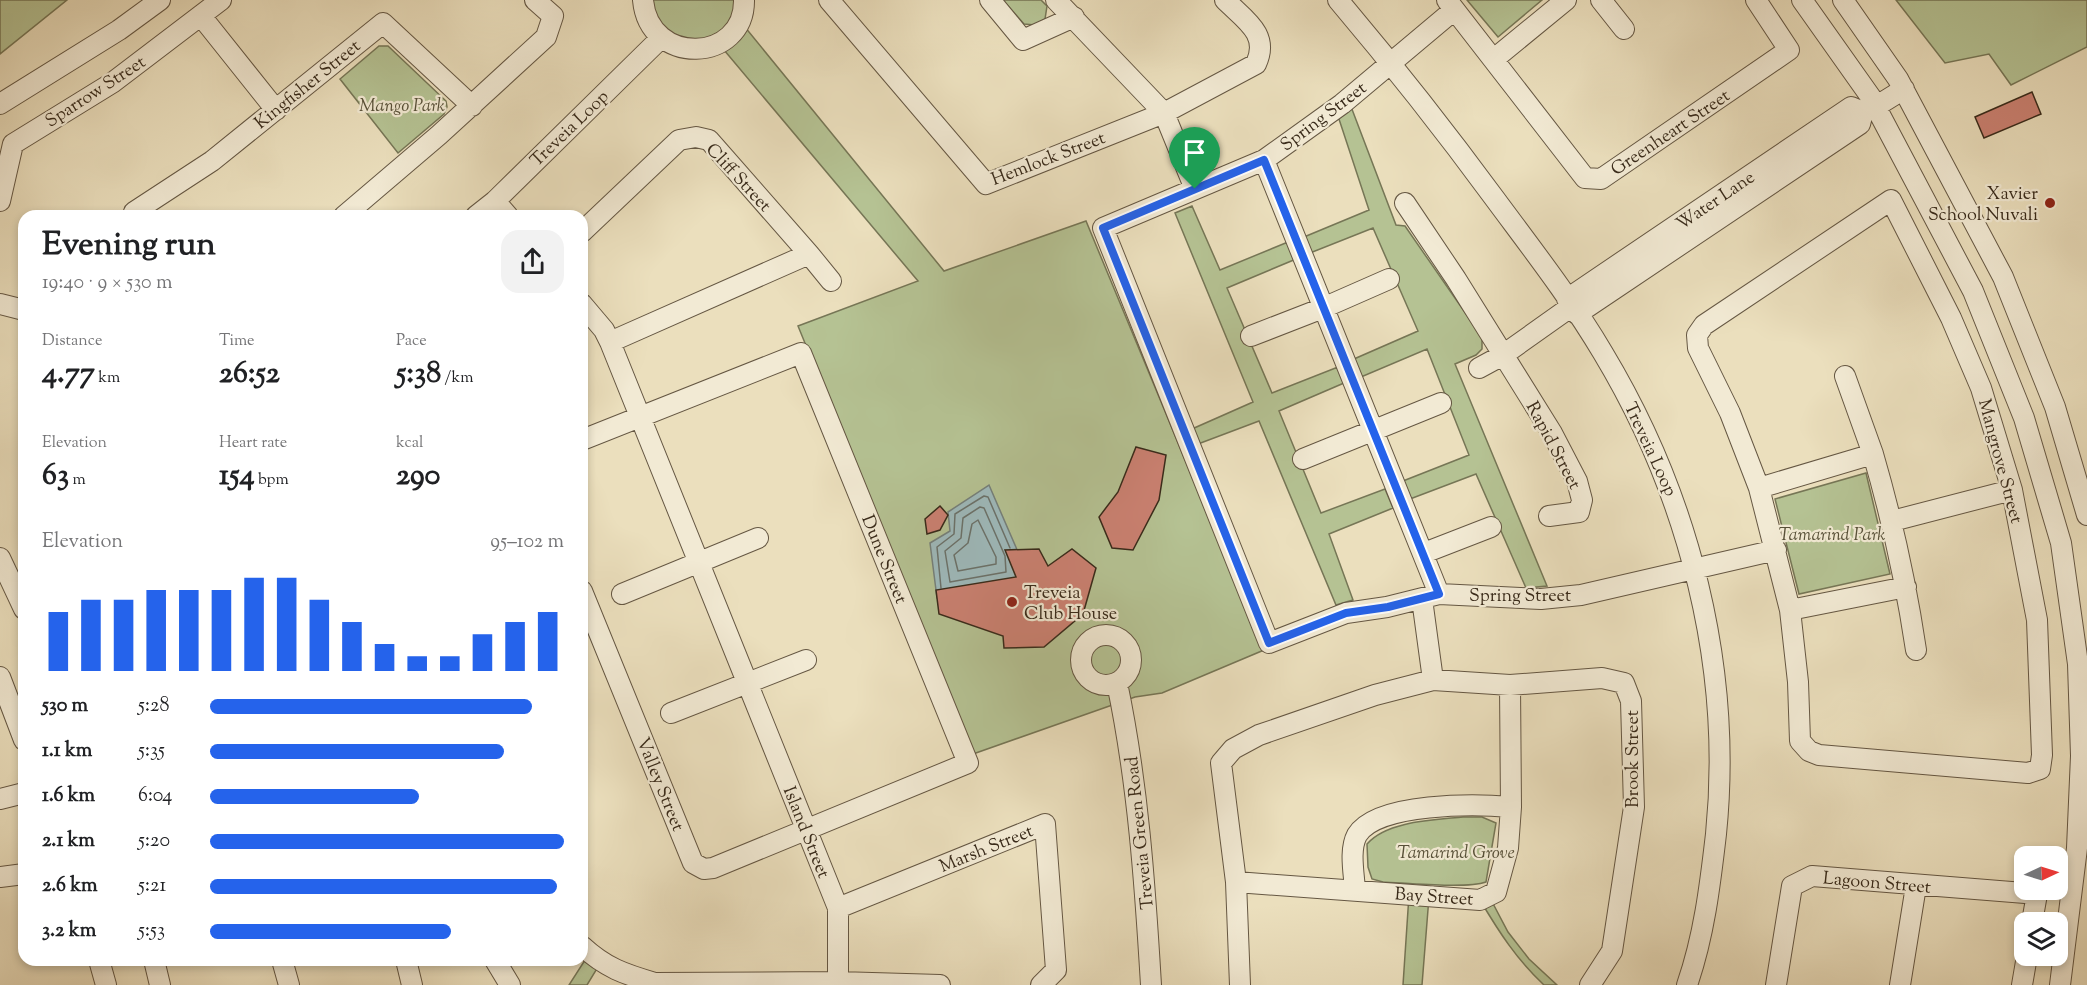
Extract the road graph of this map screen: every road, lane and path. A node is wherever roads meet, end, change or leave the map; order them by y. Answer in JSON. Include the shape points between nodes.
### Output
{"nodes":[{"id":1,"x":160,"y":0,"type":"edge"},
{"id":2,"x":221,"y":0,"type":"edge"},
{"id":3,"x":535,"y":0,"type":"edge"},
{"id":4,"x":643,"y":0,"type":"edge"},
{"id":5,"x":744,"y":0,"type":"edge"},
{"id":6,"x":829,"y":0,"type":"edge"},
{"id":7,"x":990,"y":0,"type":"edge"},
{"id":8,"x":1056,"y":0,"type":"edge"},
{"id":9,"x":1225,"y":0,"type":"edge"},
{"id":10,"x":1338,"y":0,"type":"edge"},
{"id":11,"x":1566,"y":0,"type":"edge"},
{"id":12,"x":1601,"y":0,"type":"edge"},
{"id":13,"x":1756,"y":0,"type":"edge"},
{"id":14,"x":1802,"y":0,"type":"edge"},
{"id":15,"x":1843,"y":0,"type":"edge"},
{"id":16,"x":1450,"y":5,"type":"edge"},
{"id":17,"x":201,"y":16,"type":"junction"},
{"id":18,"x":1074,"y":16,"type":"junction"},
{"id":19,"x":1624,"y":29,"type":"dead end"},
{"id":20,"x":661,"y":38,"type":"junction"},
{"id":21,"x":1494,"y":59,"type":"junction"},
{"id":22,"x":1391,"y":62,"type":"junction"},
{"id":23,"x":1904,"y":89,"type":"junction"},
{"id":24,"x":0,"y":104,"type":"edge"},
{"id":25,"x":472,"y":106,"type":"junction"},
{"id":26,"x":276,"y":110,"type":"junction"},
{"id":27,"x":1869,"y":110,"type":"junction"},
{"id":28,"x":1164,"y":113,"type":"junction"},
{"id":29,"x":1264,"y":160,"type":"junction"},
{"id":30,"x":1195,"y":189,"type":"junction"},
{"id":31,"x":0,"y":201,"type":"edge"},
{"id":32,"x":495,"y":201,"type":"junction"},
{"id":33,"x":1405,"y":203,"type":"dead end"},
{"id":34,"x":137,"y":210,"type":"edge"},
{"id":35,"x":351,"y":210,"type":"edge"},
{"id":36,"x":484,"y":210,"type":"edge"},
{"id":37,"x":503,"y":210,"type":"edge"},
{"id":38,"x":588,"y":226,"type":"edge"},
{"id":39,"x":809,"y":254,"type":"junction"},
{"id":40,"x":1389,"y":279,"type":"dead end"},
{"id":41,"x":831,"y":281,"type":"dead end"},
{"id":42,"x":0,"y":304,"type":"edge"},
{"id":43,"x":1572,"y":307,"type":"junction"},
{"id":44,"x":18,"y":308,"type":"edge"},
{"id":45,"x":1323,"y":308,"type":"junction"},
{"id":46,"x":588,"y":311,"type":"edge"},
{"id":47,"x":1251,"y":336,"type":"dead end"},
{"id":48,"x":610,"y":342,"type":"junction"},
{"id":49,"x":1503,"y":355,"type":"junction"},
{"id":50,"x":1479,"y":368,"type":"dead end"},
{"id":51,"x":1845,"y":376,"type":"dead end"},
{"id":52,"x":1441,"y":403,"type":"dead end"},
{"id":53,"x":640,"y":416,"type":"junction"},
{"id":54,"x":1373,"y":430,"type":"junction"},
{"id":55,"x":588,"y":438,"type":"edge"},
{"id":56,"x":1873,"y":454,"type":"junction"},
{"id":57,"x":1303,"y":459,"type":"dead end"},
{"id":58,"x":1759,"y":488,"type":"junction"},
{"id":59,"x":2012,"y":490,"type":"junction"},
{"id":60,"x":2087,"y":515,"type":"edge"},
{"id":61,"x":1549,"y":516,"type":"dead end"},
{"id":62,"x":1893,"y":521,"type":"junction"},
{"id":63,"x":1491,"y":527,"type":"dead end"},
{"id":64,"x":758,"y":538,"type":"dead end"},
{"id":65,"x":1776,"y":550,"type":"junction"},
{"id":66,"x":1424,"y":554,"type":"junction"},
{"id":67,"x":0,"y":558,"type":"edge"},
{"id":68,"x":698,"y":563,"type":"junction"},
{"id":69,"x":1694,"y":569,"type":"junction"},
{"id":70,"x":1906,"y":587,"type":"junction"},
{"id":71,"x":622,"y":594,"type":"dead end"},
{"id":72,"x":18,"y":596,"type":"edge"},
{"id":73,"x":1431,"y":597,"type":"junction"},
{"id":74,"x":588,"y":606,"type":"edge"},
{"id":75,"x":1790,"y":610,"type":"junction"},
{"id":76,"x":1916,"y":650,"type":"dead end"},
{"id":77,"x":806,"y":660,"type":"dead end"},
{"id":78,"x":0,"y":677,"type":"edge"},
{"id":79,"x":1433,"y":680,"type":"junction"},
{"id":80,"x":749,"y":684,"type":"junction"},
{"id":81,"x":1510,"y":685,"type":"junction"},
{"id":82,"x":671,"y":713,"type":"dead end"},
{"id":83,"x":18,"y":724,"type":"edge"},
{"id":84,"x":18,"y":794,"type":"edge"},
{"id":85,"x":0,"y":799,"type":"edge"},
{"id":86,"x":1511,"y":807,"type":"junction"},
{"id":87,"x":806,"y":829,"type":"junction"},
{"id":88,"x":18,"y":875,"type":"edge"},
{"id":89,"x":0,"y":877,"type":"edge"},
{"id":90,"x":1236,"y":882,"type":"junction"},
{"id":91,"x":1916,"y":886,"type":"junction"},
{"id":92,"x":1356,"y":890,"type":"junction"},
{"id":93,"x":838,"y":908,"type":"junction"},
{"id":94,"x":2034,"y":912,"type":"edge"},
{"id":95,"x":588,"y":951,"type":"edge"},
{"id":96,"x":101,"y":966,"type":"edge"},
{"id":97,"x":155,"y":966,"type":"edge"},
{"id":98,"x":284,"y":966,"type":"edge"},
{"id":99,"x":407,"y":966,"type":"edge"},
{"id":100,"x":499,"y":966,"type":"edge"},
{"id":101,"x":2025,"y":966,"type":"edge"},
{"id":102,"x":838,"y":983,"type":"edge"},
{"id":103,"x":106,"y":985,"type":"edge"},
{"id":104,"x":160,"y":985,"type":"edge"},
{"id":105,"x":289,"y":985,"type":"edge"},
{"id":106,"x":412,"y":985,"type":"edge"},
{"id":107,"x":510,"y":985,"type":"edge"},
{"id":108,"x":940,"y":985,"type":"edge"},
{"id":109,"x":1041,"y":985,"type":"edge"},
{"id":110,"x":1140,"y":985,"type":"edge"},
{"id":111,"x":1151,"y":985,"type":"edge"},
{"id":112,"x":1240,"y":985,"type":"edge"},
{"id":113,"x":1590,"y":985,"type":"edge"},
{"id":114,"x":1687,"y":985,"type":"edge"},
{"id":115,"x":1776,"y":985,"type":"edge"},
{"id":116,"x":1900,"y":985,"type":"edge"},
{"id":117,"x":2022,"y":985,"type":"edge"},
{"id":118,"x":2060,"y":985,"type":"edge"}],
"edges":[{"from":1,"to":24,"type":"street"},
{"from":2,"to":17,"type":"street","name":"Sparrow Street"},
{"from":3,"to":25,"type":"street","via":[[553,16],[546,38]]},
{"from":4,"to":20,"type":"street","via":[[647,20]]},
{"from":5,"to":20,"type":"street","via":[[740,20],[719,43],[689,50]]},
{"from":6,"to":28,"type":"street","name":"Hemlock Street","via":[[986,184]]},
{"from":7,"to":18,"type":"street","via":[[1023,40]]},
{"from":8,"to":18,"type":"street"},
{"from":9,"to":28,"type":"street","name":"Hemlock Street","via":[[1258,33],[1262,52],[1256,64]]},
{"from":10,"to":22,"type":"street","name":"Treveia Loop"},
{"from":11,"to":21,"type":"street"},
{"from":12,"to":19,"type":"street"},
{"from":13,"to":21,"type":"street","name":"Greenheart Street","via":[[1789,50],[1601,179],[1585,178]]},
{"from":14,"to":27,"type":"street","via":[[1870,96]]},
{"from":15,"to":23,"type":"street"},
{"from":16,"to":21,"type":"street","name":"Greenheart Street"},
{"from":16,"to":22,"type":"street","name":"Greenheart Street"},
{"from":17,"to":26,"type":"street"},
{"from":17,"to":31,"type":"street","name":"Sparrow Street","via":[[112,83],[13,144]]},
{"from":18,"to":28,"type":"street"},
{"from":20,"to":32,"type":"street","name":"Treveia Loop"},
{"from":22,"to":29,"type":"street","name":"Spring Street","via":[[1342,104]]},
{"from":22,"to":43,"type":"street","name":"Treveia Loop"},
{"from":23,"to":27,"type":"street","name":"Water Lane"},
{"from":23,"to":60,"type":"street","via":[[2003,277],[2055,407]]},
{"from":25,"to":26,"type":"street","name":"Kingfisher Street","via":[[382,23]]},
{"from":25,"to":35,"type":"street"},
{"from":26,"to":34,"type":"street","name":"Kingfisher Street","via":[[212,161]]},
{"from":27,"to":43,"type":"street","name":"Water Lane","via":[[1851,107]]},
{"from":27,"to":118,"type":"street","via":[[1973,291],[2024,418],[2061,543],[2078,664],[2080,756],[2078,848]]},
{"from":28,"to":30,"type":"street"},
{"from":29,"to":30,"type":"street","name":"Spring Street"},
{"from":29,"to":45,"type":"street"},
{"from":30,"to":73,"type":"street","name":"Spring Street","via":[[1103,228],[1269,643],[1346,613]]},
{"from":32,"to":36,"type":"street","name":"Treveia Loop"},
{"from":32,"to":37,"type":"street"},
{"from":33,"to":49,"type":"street","name":"Rapid Street"},
{"from":38,"to":39,"type":"street","name":"Cliff Street","via":[[679,140],[696,137],[709,140]]},
{"from":39,"to":41,"type":"street","name":"Cliff Street"},
{"from":39,"to":48,"type":"street"},
{"from":40,"to":45,"type":"street"},
{"from":42,"to":44,"type":"street"},
{"from":43,"to":49,"type":"street"},
{"from":43,"to":69,"type":"street","name":"Treveia Loop","via":[[1603,352],[1652,446],[1675,501]]},
{"from":45,"to":47,"type":"street"},
{"from":45,"to":54,"type":"street"},
{"from":46,"to":48,"type":"street","name":"Island Street"},
{"from":48,"to":53,"type":"street","name":"Island Street"},
{"from":49,"to":50,"type":"street"},
{"from":49,"to":61,"type":"street","name":"Rapid Street","via":[[1552,432],[1577,481],[1582,500],[1579,512]]},
{"from":51,"to":56,"type":"street"},
{"from":52,"to":54,"type":"street"},
{"from":53,"to":55,"type":"street"},
{"from":53,"to":68,"type":"street","name":"Island Street"},
{"from":53,"to":87,"type":"street","name":"Dune Street","via":[[801,353],[968,763]]},
{"from":54,"to":57,"type":"street"},
{"from":54,"to":66,"type":"street"},
{"from":56,"to":58,"type":"street"},
{"from":56,"to":62,"type":"street"},
{"from":58,"to":59,"type":"street","name":"Mangrove Street","via":[[1730,413],[1698,348],[1697,335],[1704,325],[1891,200],[1952,318],[1981,388]]},
{"from":58,"to":65,"type":"street","name":"Mangrove Street"},
{"from":59,"to":62,"type":"street"},
{"from":59,"to":75,"type":"street","name":"Mangrove Street","via":[[2037,620],[2040,769],[2028,773],[1809,751],[1800,741]]},
{"from":62,"to":70,"type":"street"},
{"from":63,"to":66,"type":"street"},
{"from":64,"to":68,"type":"street"},
{"from":65,"to":69,"type":"street"},
{"from":65,"to":75,"type":"street","name":"Mangrove Street"},
{"from":66,"to":73,"type":"street"},
{"from":67,"to":72,"type":"street"},
{"from":68,"to":71,"type":"street"},
{"from":68,"to":80,"type":"street","name":"Island Street"},
{"from":69,"to":73,"type":"street","name":"Spring Street","via":[[1581,595],[1541,599]]},
{"from":69,"to":114,"type":"street","name":"Treveia Loop","via":[[1713,658],[1720,754],[1710,882],[1700,947]]},
{"from":70,"to":75,"type":"street"},
{"from":70,"to":76,"type":"street"},
{"from":73,"to":79,"type":"street"},
{"from":74,"to":87,"type":"street","name":"Valley Street","via":[[693,863],[704,869],[713,868]]},
{"from":77,"to":80,"type":"street"},
{"from":78,"to":83,"type":"street"},
{"from":79,"to":81,"type":"street","name":"Brook Street"},
{"from":79,"to":90,"type":"street","name":"Brook Street","via":[[1375,695],[1259,735],[1233,749],[1221,763]]},
{"from":80,"to":82,"type":"street"},
{"from":80,"to":87,"type":"street","name":"Island Street"},
{"from":81,"to":86,"type":"street","name":"Bay Street"},
{"from":81,"to":113,"type":"street","name":"Brook Street","via":[[1602,678],[1624,683],[1631,701],[1634,807],[1612,951]]},
{"from":84,"to":85,"type":"street"},
{"from":86,"to":92,"type":"street","via":[[1422,807],[1365,826],[1356,836],[1353,849]]},
{"from":86,"to":92,"type":"street","name":"Bay Street","via":[[1508,848],[1496,892],[1480,900]]},
{"from":87,"to":93,"type":"street","name":"Island Street"},
{"from":88,"to":89,"type":"street"},
{"from":90,"to":92,"type":"street","name":"Bay Street"},
{"from":90,"to":112,"type":"street","name":"Brook Street"},
{"from":91,"to":94,"type":"street","name":"Lagoon Street","via":[[2037,894]]},
{"from":91,"to":115,"type":"street","name":"Lagoon Street","via":[[1812,876],[1792,886]]},
{"from":91,"to":116,"type":"street"},
{"from":93,"to":102,"type":"street","name":"Island Street"},
{"from":93,"to":109,"type":"street","name":"Marsh Street","via":[[1045,824],[1056,970]]},
{"from":95,"to":102,"type":"street","via":[[600,962],[655,983]]},
{"from":96,"to":103,"type":"street"},
{"from":97,"to":104,"type":"street"},
{"from":98,"to":105,"type":"street"},
{"from":99,"to":106,"type":"street"},
{"from":100,"to":107,"type":"street"},
{"from":101,"to":117,"type":"street"},
{"from":102,"to":108,"type":"street"},
{"from":110,"to":111,"type":"street","name":"Treveia Green Road","via":[[1129,827],[1111,684],[1130,747]]}]}
